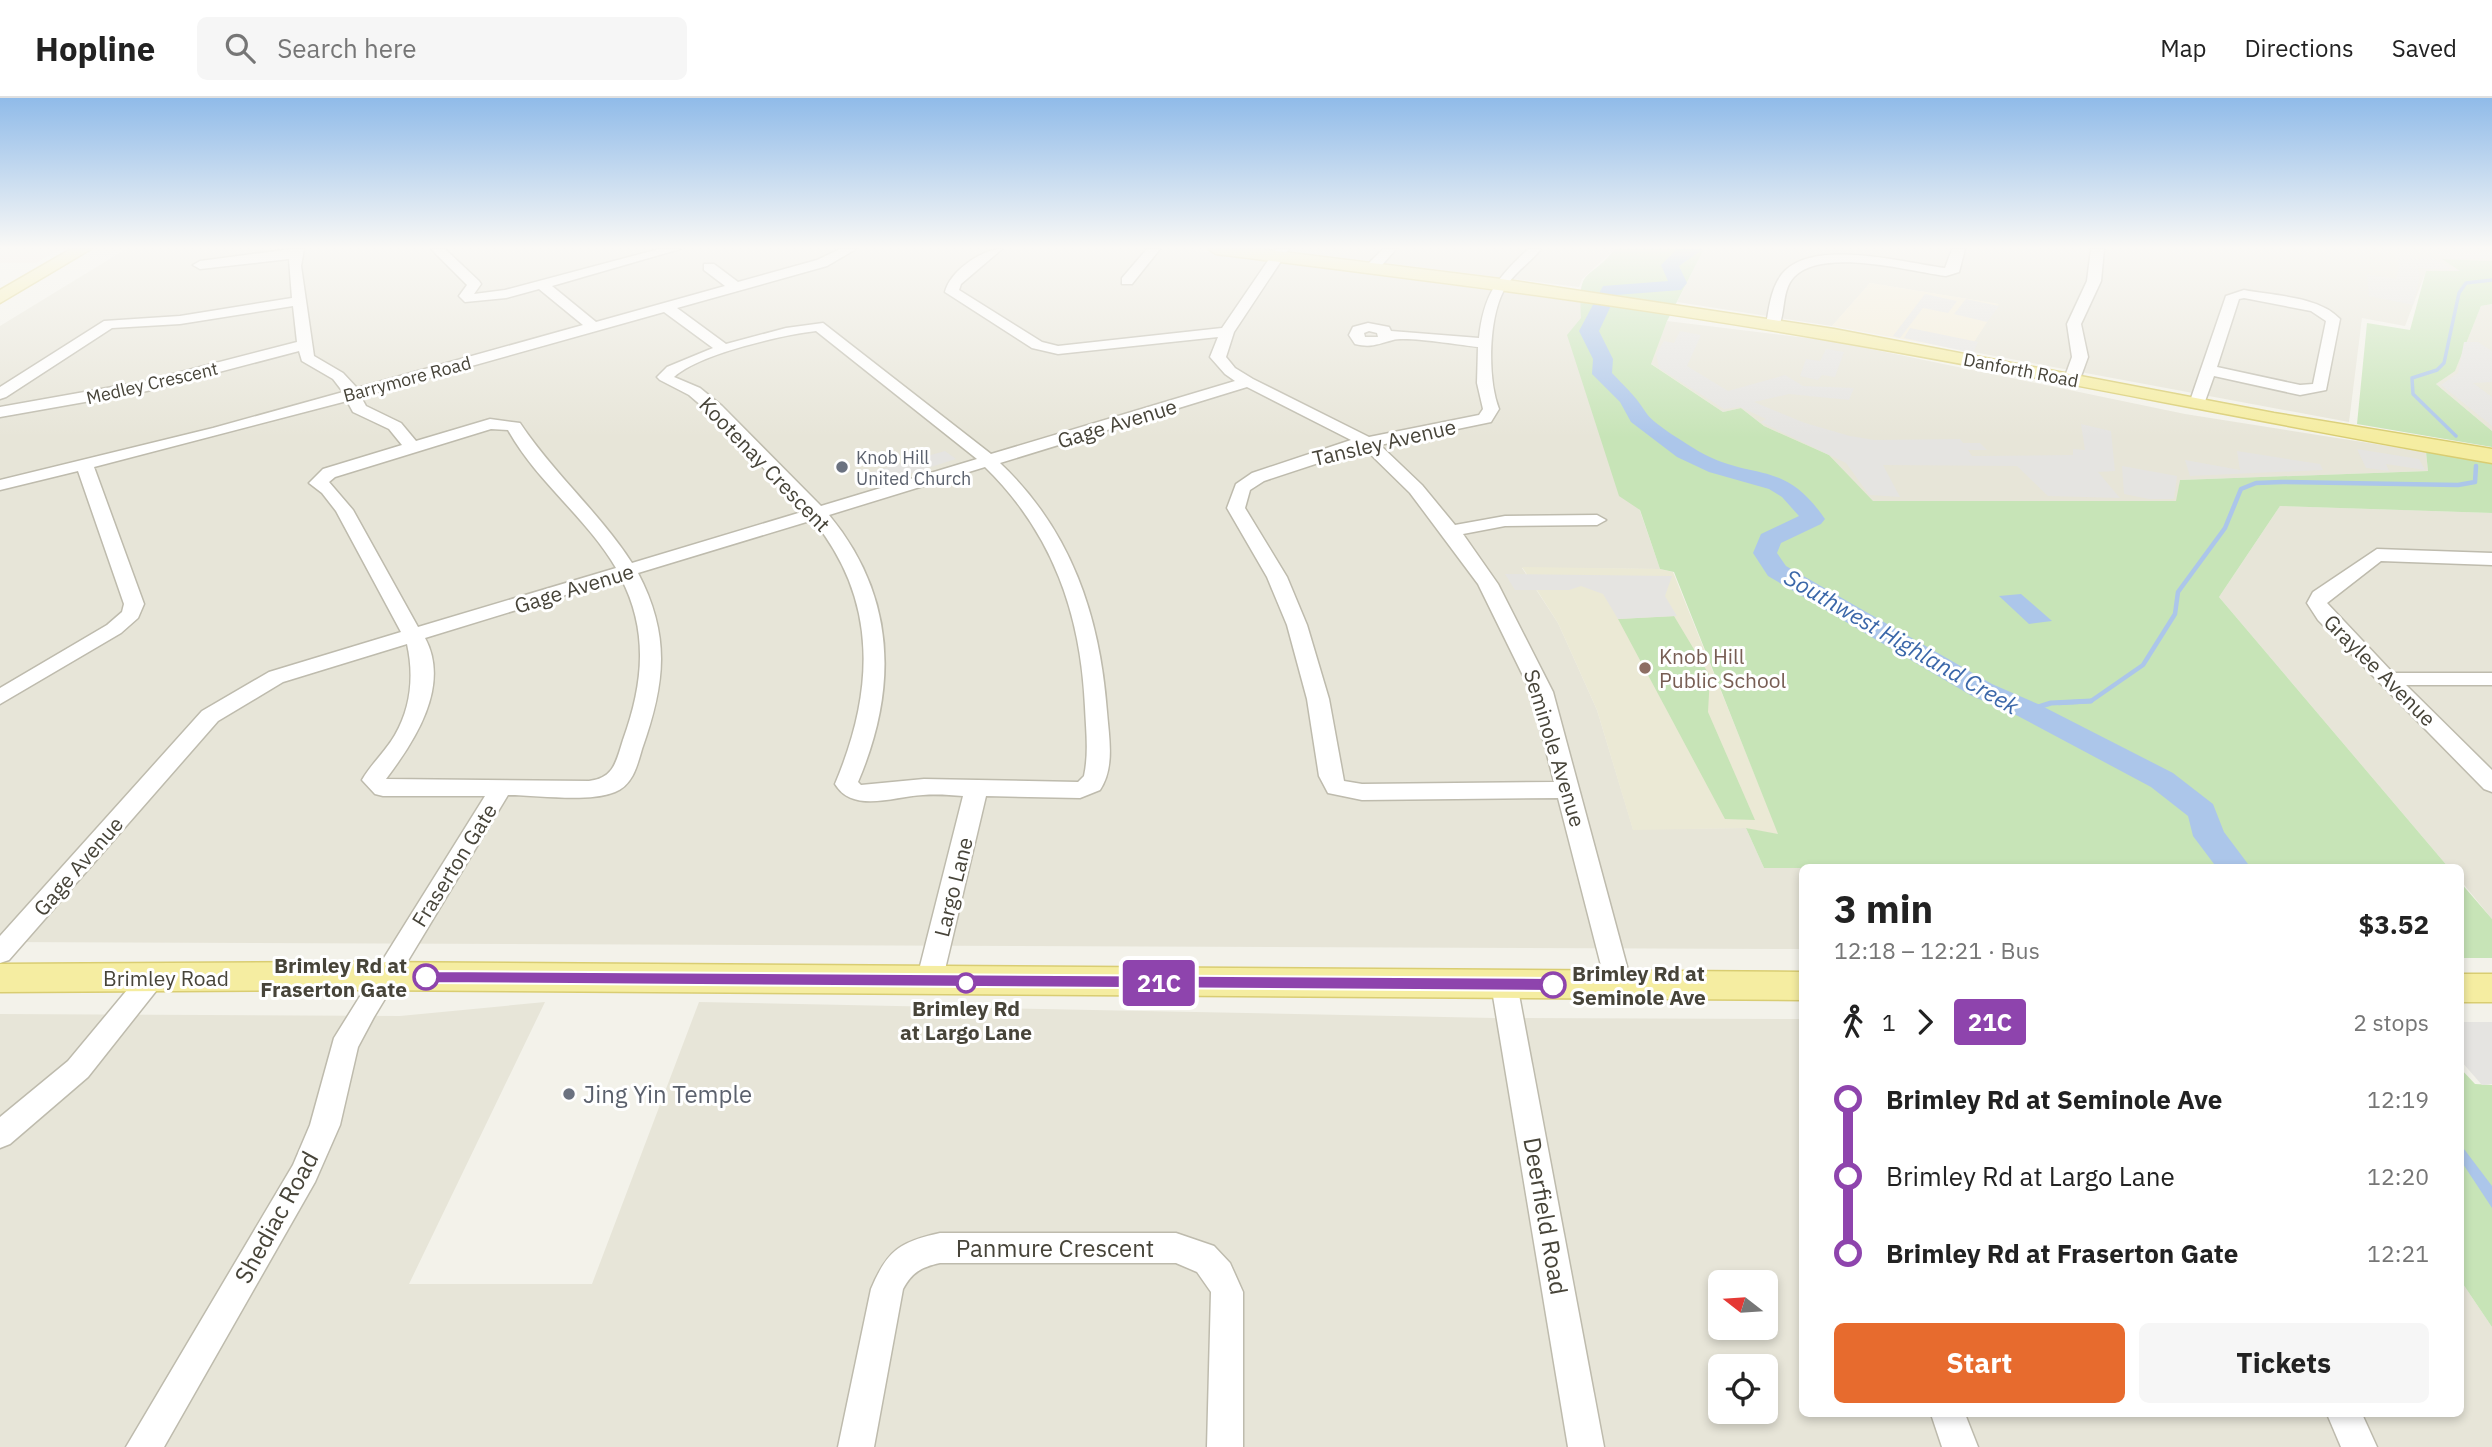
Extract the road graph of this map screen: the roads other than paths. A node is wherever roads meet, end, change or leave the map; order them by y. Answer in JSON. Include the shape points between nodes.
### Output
{"nodes":[{"id":1,"x":230,"y":312,"type":"edge"},
{"id":2,"x":300,"y":312,"type":"edge"},
{"id":3,"x":575,"y":312,"type":"edge"},
{"id":4,"x":649,"y":312,"type":"edge"},
{"id":5,"x":674,"y":312,"type":"edge"},
{"id":6,"x":986,"y":312,"type":"edge"},
{"id":7,"x":1240,"y":312,"type":"edge"},
{"id":8,"x":1490,"y":312,"type":"edge"},
{"id":9,"x":1683,"y":312,"type":"edge"},
{"id":10,"x":1776,"y":312,"type":"edge"},
{"id":11,"x":2080,"y":312,"type":"edge"},
{"id":12,"x":2229,"y":312,"type":"edge"},
{"id":13,"x":2321,"y":312,"type":"edge"},
{"id":14,"x":1773,"y":325,"type":"junction"},
{"id":15,"x":594,"y":327,"type":"junction"},
{"id":16,"x":1227,"y":332,"type":"junction"},
{"id":17,"x":1387,"y":335,"type":"dead end"},
{"id":18,"x":1487,"y":343,"type":"junction"},
{"id":19,"x":303,"y":345,"type":"junction"},
{"id":20,"x":724,"y":349,"type":"junction"},
{"id":21,"x":2210,"y":370,"type":"junction"},
{"id":22,"x":2072,"y":379,"type":"junction"},
{"id":23,"x":1248,"y":382,"type":"junction"},
{"id":24,"x":0,"y":394,"type":"edge"},
{"id":25,"x":351,"y":394,"type":"junction"},
{"id":26,"x":2197,"y":404,"type":"junction"},
{"id":27,"x":0,"y":412,"type":"edge"},
{"id":28,"x":1369,"y":443,"type":"junction"},
{"id":29,"x":413,"y":448,"type":"junction"},
{"id":30,"x":2492,"y":456,"type":"edge"},
{"id":31,"x":988,"y":462,"type":"junction"},
{"id":32,"x":85,"y":466,"type":"junction"},
{"id":33,"x":0,"y":485,"type":"edge"},
{"id":34,"x":817,"y":513,"type":"junction"},
{"id":35,"x":1597,"y":520,"type":"dead end"},
{"id":36,"x":1451,"y":531,"type":"junction"},
{"id":37,"x":2492,"y":559,"type":"edge"},
{"id":38,"x":628,"y":571,"type":"junction"},
{"id":39,"x":414,"y":634,"type":"junction"},
{"id":40,"x":2389,"y":679,"type":"junction"},
{"id":41,"x":2492,"y":679,"type":"edge"},
{"id":42,"x":0,"y":697,"type":"edge"},
{"id":43,"x":2492,"y":784,"type":"edge"},
{"id":44,"x":501,"y":788,"type":"junction"},
{"id":45,"x":976,"y":790,"type":"junction"},
{"id":46,"x":1570,"y":790,"type":"junction"},
{"id":47,"x":0,"y":953,"type":"edge"},
{"id":48,"x":384,"y":977,"type":"junction"},
{"id":49,"x":0,"y":978,"type":"edge"},
{"id":50,"x":151,"y":979,"type":"junction"},
{"id":51,"x":929,"y":982,"type":"junction"},
{"id":52,"x":1504,"y":984,"type":"junction"},
{"id":53,"x":1619,"y":985,"type":"junction"},
{"id":54,"x":1799,"y":986,"type":"edge"},
{"id":55,"x":2464,"y":988,"type":"edge"},
{"id":56,"x":2492,"y":988,"type":"edge"},
{"id":57,"x":0,"y":1135,"type":"edge"},
{"id":58,"x":1949,"y":1417,"type":"edge"},
{"id":59,"x":2345,"y":1417,"type":"edge"},
{"id":60,"x":144,"y":1447,"type":"edge"},
{"id":61,"x":856,"y":1447,"type":"edge"},
{"id":62,"x":1225,"y":1447,"type":"edge"},
{"id":63,"x":1586,"y":1447,"type":"edge"},
{"id":64,"x":1960,"y":1447,"type":"edge"},
{"id":65,"x":2359,"y":1447,"type":"edge"}],
"edges":[{"from":1,"to":24,"type":"street","via":[[109,324]]},
{"from":2,"to":19,"type":"street"},
{"from":3,"to":15,"type":"street"},
{"from":4,"to":15,"type":"street","name":"Barrymore Road"},
{"from":5,"to":20,"type":"street"},
{"from":6,"to":16,"type":"street","via":[[1048,349]]},
{"from":7,"to":16,"type":"street","name":"Seminole Avenue"},
{"from":8,"to":18,"type":"street","name":"Tansley Avenue"},
{"from":9,"to":14,"type":"main road","name":"Danforth Road"},
{"from":10,"to":14,"type":"street"},
{"from":11,"to":22,"type":"street","via":[[2074,324],[2080,357]]},
{"from":12,"to":21,"type":"street"},
{"from":13,"to":21,"type":"street","via":[[2333,319],[2320,387],[2300,390]]},
{"from":14,"to":22,"type":"main road","name":"Danforth Road"},
{"from":15,"to":25,"type":"street","name":"Barrymore Road"},
{"from":16,"to":23,"type":"street","name":"Seminole Avenue","via":[[1218,357]]},
{"from":17,"to":18,"type":"street"},
{"from":18,"to":28,"type":"street","name":"Tansley Avenue","via":[[1486,395],[1491,409],[1485,419]]},
{"from":19,"to":25,"type":"street","via":[[307,358],[338,376]]},
{"from":19,"to":27,"type":"street","name":"Medley Crescent","via":[[147,386]]},
{"from":20,"to":31,"type":"street","via":[[801,328],[825,328],[840,345]]},
{"from":20,"to":34,"type":"street","name":"Kootenay Crescent","via":[[671,368],[665,377],[719,412]]},
{"from":21,"to":26,"type":"street"},
{"from":22,"to":26,"type":"main road","name":"Danforth Road"},
{"from":23,"to":28,"type":"street","name":"Seminole Avenue"},
{"from":23,"to":31,"type":"street","name":"Gage Avenue"},
{"from":25,"to":29,"type":"street","via":[[359,409],[395,426]]},
{"from":25,"to":32,"type":"street","name":"Barrymore Road"},
{"from":26,"to":30,"type":"main road","name":"Danforth Road"},
{"from":28,"to":36,"type":"street","name":"Seminole Avenue"},
{"from":28,"to":46,"type":"street","name":"Tansley Avenue","via":[[1258,477],[1242,488],[1236,501],[1240,519],[1276,575],[1297,625],[1314,677],[1330,776],[1336,787],[1348,792]]},
{"from":29,"to":38,"type":"street","via":[[489,424],[514,426]]},
{"from":29,"to":39,"type":"street","via":[[330,473],[317,483],[328,489],[344,510]]},
{"from":31,"to":34,"type":"street","name":"Gage Avenue"},
{"from":31,"to":45,"type":"street","via":[[1018,491],[1069,570],[1084,615],[1096,689],[1098,769],[1092,785],[1080,790]]},
{"from":32,"to":33,"type":"street","name":"Barrymore Road"},
{"from":32,"to":42,"type":"street","via":[[134,604],[131,614],[114,629]]},
{"from":34,"to":38,"type":"street","name":"Gage Avenue"},
{"from":34,"to":45,"type":"street","name":"Kootenay Crescent","via":[[848,554],[867,600],[873,637],[874,695],[864,743],[846,784],[864,794],[924,787]]},
{"from":35,"to":36,"type":"street","via":[[1505,521]]},
{"from":36,"to":46,"type":"street","name":"Seminole Avenue","via":[[1488,584],[1524,652],[1542,692]]},
{"from":37,"to":40,"type":"street","name":"Graylee Avenue","via":[[2377,555],[2320,596],[2318,607],[2325,616]]},
{"from":38,"to":39,"type":"street","name":"Gage Avenue"},
{"from":38,"to":44,"type":"street","via":[[641,595],[652,642],[651,679],[622,776],[609,786],[589,789]]},
{"from":39,"to":44,"type":"street","via":[[422,677],[418,705],[405,738],[373,780],[393,789]]},
{"from":39,"to":47,"type":"street","name":"Gage Avenue","via":[[276,677],[210,716]]},
{"from":40,"to":41,"type":"street"},
{"from":40,"to":43,"type":"street","name":"Graylee Avenue"},
{"from":44,"to":48,"type":"street","name":"Fraserton Gate"},
{"from":45,"to":51,"type":"street","name":"Largo Lane"},
{"from":46,"to":53,"type":"street","name":"Seminole Avenue"},
{"from":48,"to":50,"type":"main road","name":"Brimley Road"},
{"from":48,"to":51,"type":"main road","name":"Brimley Road"},
{"from":48,"to":60,"type":"street","name":"Shediac Road","via":[[344,1046],[325,1125],[304,1172]]},
{"from":49,"to":50,"type":"main road","name":"Brimley Road"},
{"from":50,"to":57,"type":"street","via":[[78,1069]]},
{"from":51,"to":52,"type":"main road","name":"Brimley Road"},
{"from":52,"to":53,"type":"main road","name":"Brimley Road"},
{"from":52,"to":63,"type":"street","name":"Deerfield Road"},
{"from":53,"to":54,"type":"main road","name":"Brimley Road"},
{"from":55,"to":56,"type":"main road"},
{"from":58,"to":64,"type":"street"},
{"from":59,"to":65,"type":"street"},
{"from":61,"to":62,"type":"street","name":"Panmure Crescent","via":[[887,1289],[895,1269],[910,1255],[940,1248],[1176,1248],[1196,1251],[1211,1260],[1227,1292]]}]}
